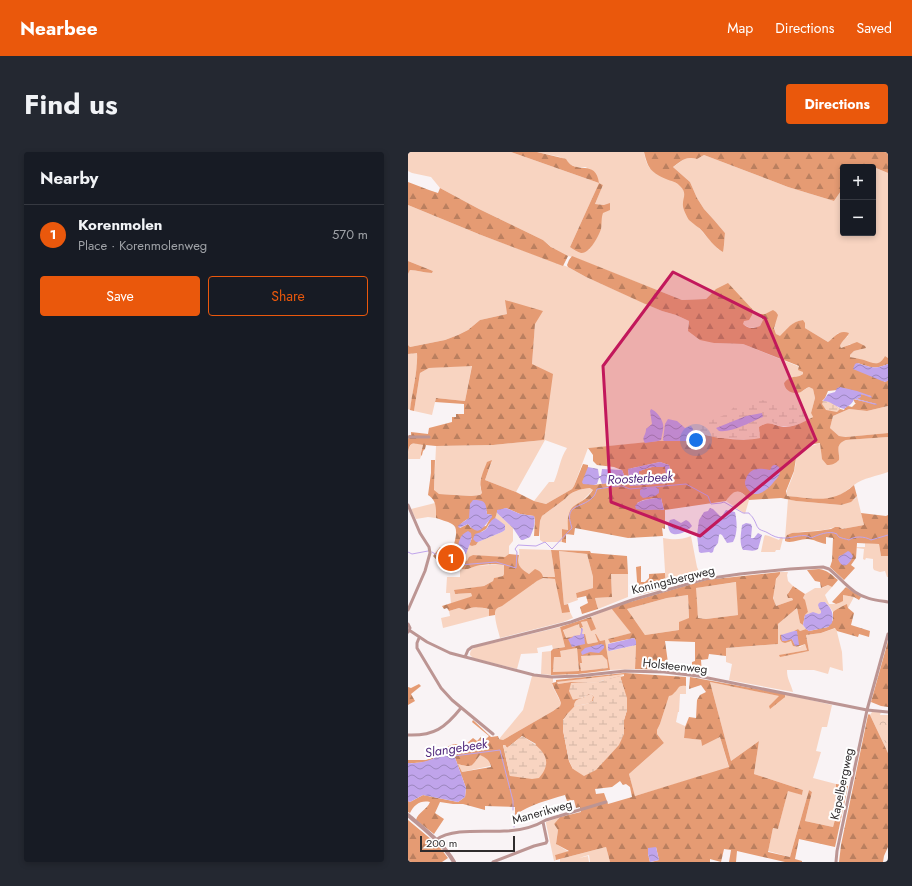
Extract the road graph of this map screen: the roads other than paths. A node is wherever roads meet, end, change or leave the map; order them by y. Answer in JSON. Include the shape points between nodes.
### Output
{"nodes":[{"id":1,"x":408,"y":437,"type":"edge"},
{"id":2,"x":429,"y":437,"type":"dead end"},
{"id":3,"x":408,"y":505,"type":"edge"},
{"id":4,"x":888,"y":602,"type":"edge"},
{"id":5,"x":408,"y":610,"type":"edge"},
{"id":6,"x":408,"y":624,"type":"edge"},
{"id":7,"x":409,"y":631,"type":"edge"},
{"id":8,"x":888,"y":634,"type":"edge"},
{"id":9,"x":420,"y":638,"type":"junction"},
{"id":10,"x":465,"y":657,"type":"junction"},
{"id":11,"x":461,"y":708,"type":"junction"},
{"id":12,"x":867,"y":710,"type":"junction"},
{"id":13,"x":888,"y":712,"type":"edge"},
{"id":14,"x":493,"y":734,"type":"dead end"},
{"id":15,"x":408,"y":735,"type":"edge"},
{"id":16,"x":606,"y":802,"type":"dead end"},
{"id":17,"x":408,"y":815,"type":"edge"},
{"id":18,"x":543,"y":822,"type":"junction"},
{"id":19,"x":436,"y":840,"type":"junction"},
{"id":20,"x":454,"y":862,"type":"edge"},
{"id":21,"x":493,"y":862,"type":"edge"},
{"id":22,"x":836,"y":862,"type":"edge"}],
"edges":[{"from":1,"to":2,"type":"street"},
{"from":3,"to":5,"type":"street","via":[[420,533],[430,547],[430,553]]},
{"from":4,"to":10,"type":"street","name":"Koningsbergweg","via":[[864,597],[855,592],[829,569],[790,569],[733,575],[705,579],[632,600],[571,622],[472,647]]},
{"from":6,"to":7,"type":"street"},
{"from":7,"to":9,"type":"street","name":"Holsteenweg"},
{"from":8,"to":12,"type":"street"},
{"from":9,"to":10,"type":"street","name":"Holsteenweg","via":[[438,648]]},
{"from":9,"to":11,"type":"street","via":[[417,646],[433,675],[441,688]]},
{"from":10,"to":12,"type":"street","name":"Holsteenweg","via":[[534,675],[552,677],[625,671],[698,676]]},
{"from":11,"to":14,"type":"street"},
{"from":11,"to":15,"type":"street","via":[[438,730],[428,734]]},
{"from":12,"to":13,"type":"street","name":"Holsteenweg"},
{"from":12,"to":22,"type":"street","name":"Kapelbergweg"},
{"from":16,"to":18,"type":"street","name":"Manerikweg"},
{"from":17,"to":19,"type":"street"},
{"from":18,"to":19,"type":"street","name":"Manerikweg","via":[[514,830],[450,833]]},
{"from":18,"to":21,"type":"street","via":[[546,843]]},
{"from":19,"to":20,"type":"street"}]}
